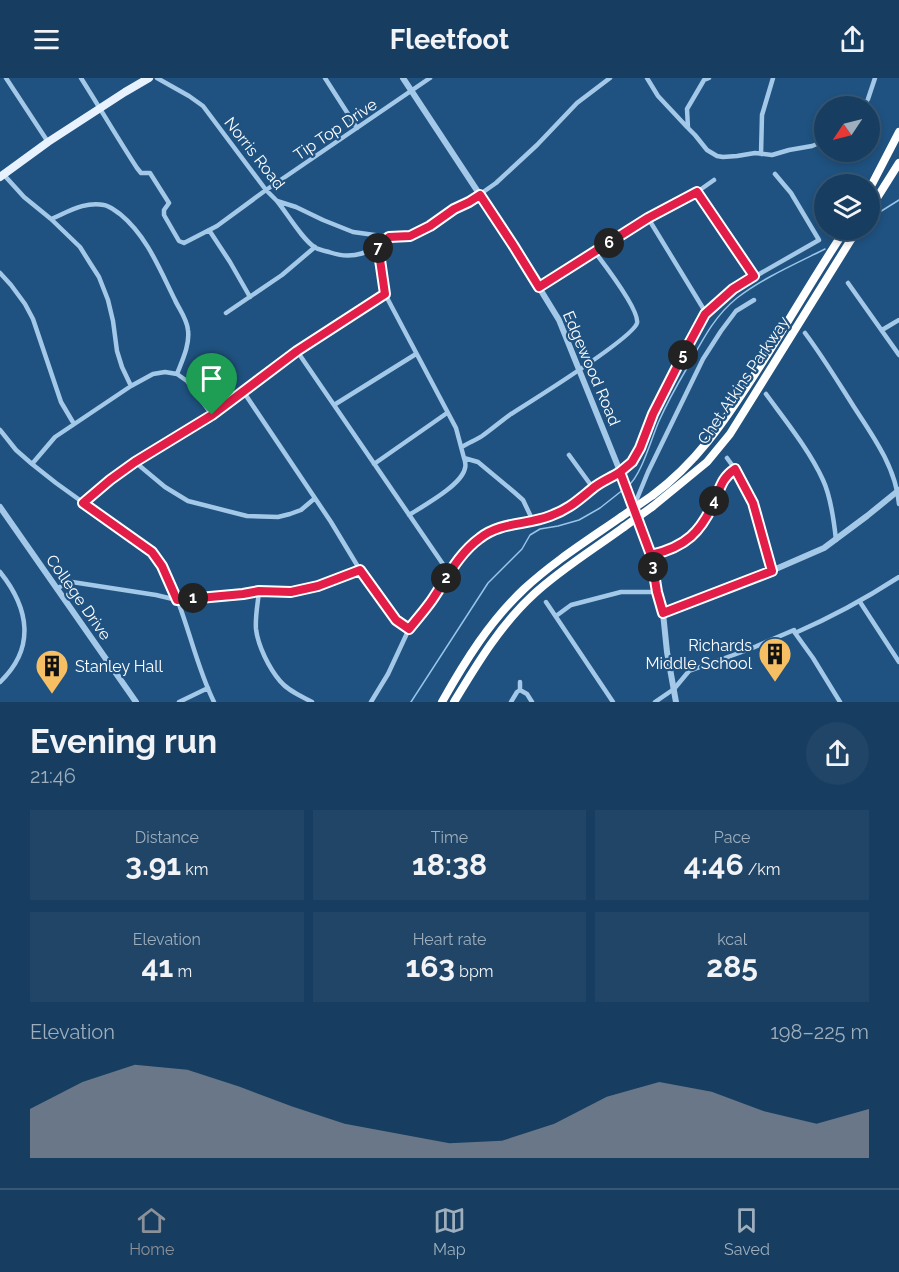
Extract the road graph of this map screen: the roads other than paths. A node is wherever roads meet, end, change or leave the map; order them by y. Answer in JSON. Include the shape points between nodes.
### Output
{"nodes":[{"id":1,"x":6,"y":78,"type":"edge"},
{"id":2,"x":81,"y":78,"type":"edge"},
{"id":3,"x":149,"y":78,"type":"edge"},
{"id":4,"x":157,"y":78,"type":"edge"},
{"id":5,"x":325,"y":78,"type":"edge"},
{"id":6,"x":403,"y":78,"type":"edge"},
{"id":7,"x":430,"y":78,"type":"edge"},
{"id":8,"x":610,"y":78,"type":"edge"},
{"id":9,"x":647,"y":78,"type":"edge"},
{"id":10,"x":709,"y":78,"type":"edge"},
{"id":11,"x":773,"y":78,"type":"edge"},
{"id":12,"x":875,"y":78,"type":"edge"},
{"id":13,"x":412,"y":91,"type":"junction"},
{"id":14,"x":869,"y":96,"type":"edge"},
{"id":15,"x":100,"y":108,"type":"junction"},
{"id":16,"x":687,"y":109,"type":"junction"},
{"id":17,"x":679,"y":118,"type":"junction"},
{"id":18,"x":357,"y":128,"type":"junction"},
{"id":19,"x":687,"y":128,"type":"junction"},
{"id":20,"x":899,"y":132,"type":"edge"},
{"id":21,"x":48,"y":142,"type":"junction"},
{"id":22,"x":814,"y":145,"type":"edge"},
{"id":23,"x":899,"y":145,"type":"edge"},
{"id":24,"x":761,"y":154,"type":"junction"},
{"id":25,"x":899,"y":165,"type":"edge"},
{"id":26,"x":775,"y":174,"type":"dead end"},
{"id":27,"x":878,"y":174,"type":"edge"},
{"id":28,"x":880,"y":174,"type":"edge"},
{"id":29,"x":2,"y":176,"type":"edge"},
{"id":30,"x":714,"y":180,"type":"dead end"},
{"id":31,"x":266,"y":190,"type":"junction"},
{"id":32,"x":697,"y":192,"type":"junction"},
{"id":33,"x":880,"y":192,"type":"edge"},
{"id":34,"x":480,"y":195,"type":"junction"},
{"id":35,"x":277,"y":201,"type":"junction"},
{"id":36,"x":648,"y":218,"type":"junction"},
{"id":37,"x":51,"y":219,"type":"junction"},
{"id":38,"x":209,"y":230,"type":"junction"},
{"id":39,"x":389,"y":237,"type":"junction"},
{"id":40,"x":839,"y":240,"type":"edge"},
{"id":41,"x":851,"y":240,"type":"edge"},
{"id":42,"x":378,"y":246,"type":"junction"},
{"id":43,"x":315,"y":247,"type":"junction"},
{"id":44,"x":595,"y":252,"type":"junction"},
{"id":45,"x":0,"y":273,"type":"edge"},
{"id":46,"x":754,"y":276,"type":"junction"},
{"id":47,"x":848,"y":283,"type":"dead end"},
{"id":48,"x":539,"y":287,"type":"junction"},
{"id":49,"x":385,"y":294,"type":"junction"},
{"id":50,"x":250,"y":297,"type":"junction"},
{"id":51,"x":754,"y":300,"type":"dead end"},
{"id":52,"x":226,"y":313,"type":"dead end"},
{"id":53,"x":705,"y":314,"type":"junction"},
{"id":54,"x":899,"y":320,"type":"edge"},
{"id":55,"x":882,"y":330,"type":"junction"},
{"id":56,"x":805,"y":333,"type":"dead end"},
{"id":57,"x":297,"y":351,"type":"junction"},
{"id":58,"x":416,"y":354,"type":"junction"},
{"id":59,"x":899,"y":355,"type":"edge"},
{"id":60,"x":580,"y":369,"type":"junction"},
{"id":61,"x":177,"y":375,"type":"junction"},
{"id":62,"x":131,"y":386,"type":"junction"},
{"id":63,"x":243,"y":391,"type":"junction"},
{"id":64,"x":766,"y":394,"type":"dead end"},
{"id":65,"x":334,"y":405,"type":"junction"},
{"id":66,"x":447,"y":413,"type":"junction"},
{"id":67,"x":212,"y":415,"type":"junction"},
{"id":68,"x":74,"y":424,"type":"junction"},
{"id":69,"x":0,"y":430,"type":"edge"},
{"id":70,"x":462,"y":447,"type":"junction"},
{"id":71,"x":569,"y":455,"type":"dead end"},
{"id":72,"x":464,"y":458,"type":"junction"},
{"id":73,"x":727,"y":458,"type":"dead end"},
{"id":74,"x":135,"y":462,"type":"junction"},
{"id":75,"x":32,"y":464,"type":"junction"},
{"id":76,"x":374,"y":464,"type":"junction"},
{"id":77,"x":735,"y":469,"type":"junction"},
{"id":78,"x":620,"y":472,"type":"junction"},
{"id":79,"x":593,"y":488,"type":"junction"},
{"id":80,"x":898,"y":490,"type":"edge"},
{"id":81,"x":314,"y":500,"type":"junction"},
{"id":82,"x":83,"y":503,"type":"junction"},
{"id":83,"x":899,"y":504,"type":"edge"},
{"id":84,"x":634,"y":506,"type":"junction"},
{"id":85,"x":0,"y":507,"type":"edge"},
{"id":86,"x":409,"y":515,"type":"junction"},
{"id":87,"x":533,"y":521,"type":"junction"},
{"id":88,"x":836,"y":540,"type":"junction"},
{"id":89,"x":651,"y":555,"type":"junction"},
{"id":90,"x":360,"y":570,"type":"junction"},
{"id":91,"x":772,"y":571,"type":"junction"},
{"id":92,"x":0,"y":572,"type":"edge"},
{"id":93,"x":449,"y":573,"type":"junction"},
{"id":94,"x":899,"y":578,"type":"edge"},
{"id":95,"x":57,"y":588,"type":"junction"},
{"id":96,"x":259,"y":591,"type":"junction"},
{"id":97,"x":657,"y":592,"type":"junction"},
{"id":98,"x":177,"y":600,"type":"junction"},
{"id":99,"x":546,"y":602,"type":"dead end"},
{"id":100,"x":860,"y":602,"type":"junction"},
{"id":101,"x":663,"y":613,"type":"junction"},
{"id":102,"x":556,"y":616,"type":"junction"},
{"id":103,"x":409,"y":629,"type":"junction"},
{"id":104,"x":795,"y":633,"type":"junction"},
{"id":105,"x":899,"y":662,"type":"edge"},
{"id":106,"x":0,"y":682,"type":"edge"},
{"id":107,"x":520,"y":682,"type":"dead end"},
{"id":108,"x":208,"y":688,"type":"junction"},
{"id":109,"x":674,"y":689,"type":"junction"},
{"id":110,"x":520,"y":690,"type":"junction"},
{"id":111,"x":136,"y":702,"type":"edge"},
{"id":112,"x":179,"y":702,"type":"edge"},
{"id":113,"x":214,"y":702,"type":"edge"},
{"id":114,"x":312,"y":702,"type":"edge"},
{"id":115,"x":371,"y":702,"type":"edge"},
{"id":116,"x":442,"y":702,"type":"edge"},
{"id":117,"x":454,"y":702,"type":"edge"},
{"id":118,"x":511,"y":702,"type":"edge"},
{"id":119,"x":532,"y":702,"type":"edge"},
{"id":120,"x":613,"y":702,"type":"edge"},
{"id":121,"x":655,"y":702,"type":"edge"},
{"id":122,"x":676,"y":702,"type":"edge"},
{"id":123,"x":840,"y":702,"type":"edge"}],
"edges":[{"from":1,"to":21,"type":"street"},
{"from":2,"to":15,"type":"street"},
{"from":3,"to":15,"type":"main road"},
{"from":4,"to":31,"type":"street","name":"Norris Road","via":[[203,106]]},
{"from":5,"to":18,"type":"street"},
{"from":6,"to":13,"type":"street","name":"Edgewood Road"},
{"from":7,"to":13,"type":"street","name":"Tip Top Drive"},
{"from":8,"to":34,"type":"street","name":"Norris Road","via":[[577,103]]},
{"from":9,"to":17,"type":"street"},
{"from":10,"to":16,"type":"street"},
{"from":11,"to":24,"type":"street","via":[[762,115]]},
{"from":12,"to":14,"type":"street"},
{"from":13,"to":18,"type":"street","name":"Tip Top Drive"},
{"from":13,"to":34,"type":"street","name":"Edgewood Road"},
{"from":15,"to":21,"type":"main road"},
{"from":15,"to":38,"type":"street","name":"Tip Top Drive","via":[[137,168],[141,173],[150,173],[169,203],[164,215],[179,241],[184,243]]},
{"from":16,"to":17,"type":"street"},
{"from":16,"to":19,"type":"street"},
{"from":17,"to":19,"type":"street"},
{"from":18,"to":31,"type":"street","name":"Tip Top Drive"},
{"from":19,"to":24,"type":"street","via":[[717,156]]},
{"from":20,"to":27,"type":"highway"},
{"from":21,"to":29,"type":"main road"},
{"from":22,"to":24,"type":"street"},
{"from":23,"to":28,"type":"highway"},
{"from":25,"to":33,"type":"highway"},
{"from":26,"to":46,"type":"street","via":[[819,240]]},
{"from":29,"to":37,"type":"street"},
{"from":30,"to":32,"type":"street"},
{"from":31,"to":35,"type":"street","name":"Norris Road"},
{"from":31,"to":38,"type":"street","name":"Tip Top Drive"},
{"from":32,"to":36,"type":"street"},
{"from":32,"to":46,"type":"street"},
{"from":34,"to":39,"type":"street","name":"Norris Road","via":[[410,236]]},
{"from":34,"to":48,"type":"street","name":"Edgewood Road"},
{"from":35,"to":39,"type":"street","name":"Norris Road","via":[[353,232]]},
{"from":35,"to":43,"type":"street"},
{"from":36,"to":44,"type":"street"},
{"from":36,"to":53,"type":"street"},
{"from":37,"to":61,"type":"street","via":[[75,207],[106,205],[134,228],[156,261],[188,330]]},
{"from":37,"to":62,"type":"street","via":[[80,247],[99,277],[108,300],[117,351]]},
{"from":38,"to":50,"type":"street"},
{"from":39,"to":42,"type":"street"},
{"from":40,"to":116,"type":"highway","name":"Chet Atkins Parkway","bridge":true,"via":[[711,439],[653,495],[553,564],[524,589],[469,656]]},
{"from":41,"to":117,"type":"highway","name":"Chet Atkins Parkway","bridge":true,"via":[[730,434],[707,462],[546,583],[506,625]]},
{"from":42,"to":43,"type":"street","via":[[356,255],[337,255]]},
{"from":42,"to":49,"type":"street"},
{"from":43,"to":50,"type":"street"},
{"from":44,"to":48,"type":"street"},
{"from":44,"to":60,"type":"street","via":[[625,294],[637,320],[620,340]]},
{"from":45,"to":68,"type":"street","via":[[26,304],[61,402]]},
{"from":46,"to":53,"type":"street"},
{"from":47,"to":55,"type":"street"},
{"from":48,"to":60,"type":"street","name":"Edgewood Road","via":[[559,320]]},
{"from":49,"to":57,"type":"street"},
{"from":49,"to":58,"type":"street"},
{"from":50,"to":52,"type":"street"},
{"from":51,"to":84,"type":"street","via":[[736,311],[703,359]]},
{"from":53,"to":78,"type":"street","via":[[653,414],[640,448]]},
{"from":54,"to":55,"type":"street"},
{"from":55,"to":59,"type":"street"},
{"from":56,"to":80,"type":"street","via":[[876,442]]},
{"from":57,"to":63,"type":"street"},
{"from":57,"to":65,"type":"street"},
{"from":58,"to":65,"type":"street"},
{"from":58,"to":66,"type":"street"},
{"from":60,"to":70,"type":"street"},
{"from":60,"to":78,"type":"street","name":"Edgewood Road"},
{"from":61,"to":62,"type":"street","via":[[153,374]]},
{"from":61,"to":67,"type":"street","via":[[187,381]]},
{"from":62,"to":68,"type":"street"},
{"from":63,"to":67,"type":"street"},
{"from":63,"to":81,"type":"street"},
{"from":64,"to":88,"type":"street","via":[[824,482]]},
{"from":65,"to":76,"type":"street"},
{"from":66,"to":70,"type":"street"},
{"from":66,"to":76,"type":"street"},
{"from":67,"to":74,"type":"street"},
{"from":68,"to":75,"type":"street","via":[[55,437]]},
{"from":69,"to":75,"type":"street"},
{"from":70,"to":72,"type":"street"},
{"from":71,"to":79,"type":"street"},
{"from":72,"to":86,"type":"street","via":[[466,467],[461,478]]},
{"from":72,"to":87,"type":"street","via":[[478,462],[523,500]]},
{"from":73,"to":77,"type":"street"},
{"from":74,"to":81,"type":"street","via":[[188,501],[248,516],[278,517],[302,510]]},
{"from":74,"to":82,"type":"street"},
{"from":75,"to":82,"type":"street"},
{"from":76,"to":86,"type":"street"},
{"from":77,"to":89,"type":"street","via":[[725,476],[701,526],[676,547]]},
{"from":77,"to":91,"type":"street","via":[[753,503]]},
{"from":78,"to":79,"type":"street"},
{"from":78,"to":84,"type":"street","name":"Edgewood Road"},
{"from":79,"to":87,"type":"street","via":[[568,508]]},
{"from":80,"to":83,"type":"street"},
{"from":80,"to":88,"type":"street"},
{"from":81,"to":90,"type":"street"},
{"from":82,"to":98,"type":"street","via":[[152,552]]},
{"from":84,"to":89,"type":"street","name":"Edgewood Road"},
{"from":85,"to":95,"type":"street","name":"College Drive"},
{"from":86,"to":93,"type":"street"},
{"from":87,"to":93,"type":"street","via":[[498,527],[482,536]]},
{"from":88,"to":91,"type":"street"},
{"from":89,"to":97,"type":"street","name":"Edgewood Road"},
{"from":90,"to":96,"type":"street","via":[[291,592]]},
{"from":90,"to":103,"type":"street","via":[[396,620]]},
{"from":91,"to":101,"type":"street"},
{"from":92,"to":106,"type":"street","via":[[21,606],[25,626],[20,653]]},
{"from":93,"to":103,"type":"street"},
{"from":94,"to":100,"type":"street"},
{"from":95,"to":98,"type":"street","via":[[72,582]]},
{"from":95,"to":111,"type":"street","name":"College Drive"},
{"from":96,"to":98,"type":"street"},
{"from":96,"to":114,"type":"street","via":[[256,627],[265,658],[280,681]]},
{"from":97,"to":101,"type":"street","name":"Edgewood Road"},
{"from":97,"to":102,"type":"street","via":[[621,592],[571,605]]},
{"from":98,"to":108,"type":"street"},
{"from":99,"to":102,"type":"street"},
{"from":100,"to":104,"type":"street"},
{"from":100,"to":105,"type":"street"},
{"from":101,"to":109,"type":"street","name":"Edgewood Road"},
{"from":102,"to":120,"type":"street"},
{"from":103,"to":115,"type":"street"},
{"from":104,"to":109,"type":"street","via":[[794,630],[690,671]]},
{"from":104,"to":123,"type":"street"},
{"from":107,"to":110,"type":"street"},
{"from":108,"to":112,"type":"street"},
{"from":108,"to":113,"type":"street"},
{"from":109,"to":121,"type":"street"},
{"from":109,"to":122,"type":"street","name":"Edgewood Road"},
{"from":110,"to":118,"type":"street"},
{"from":110,"to":119,"type":"street"}]}
